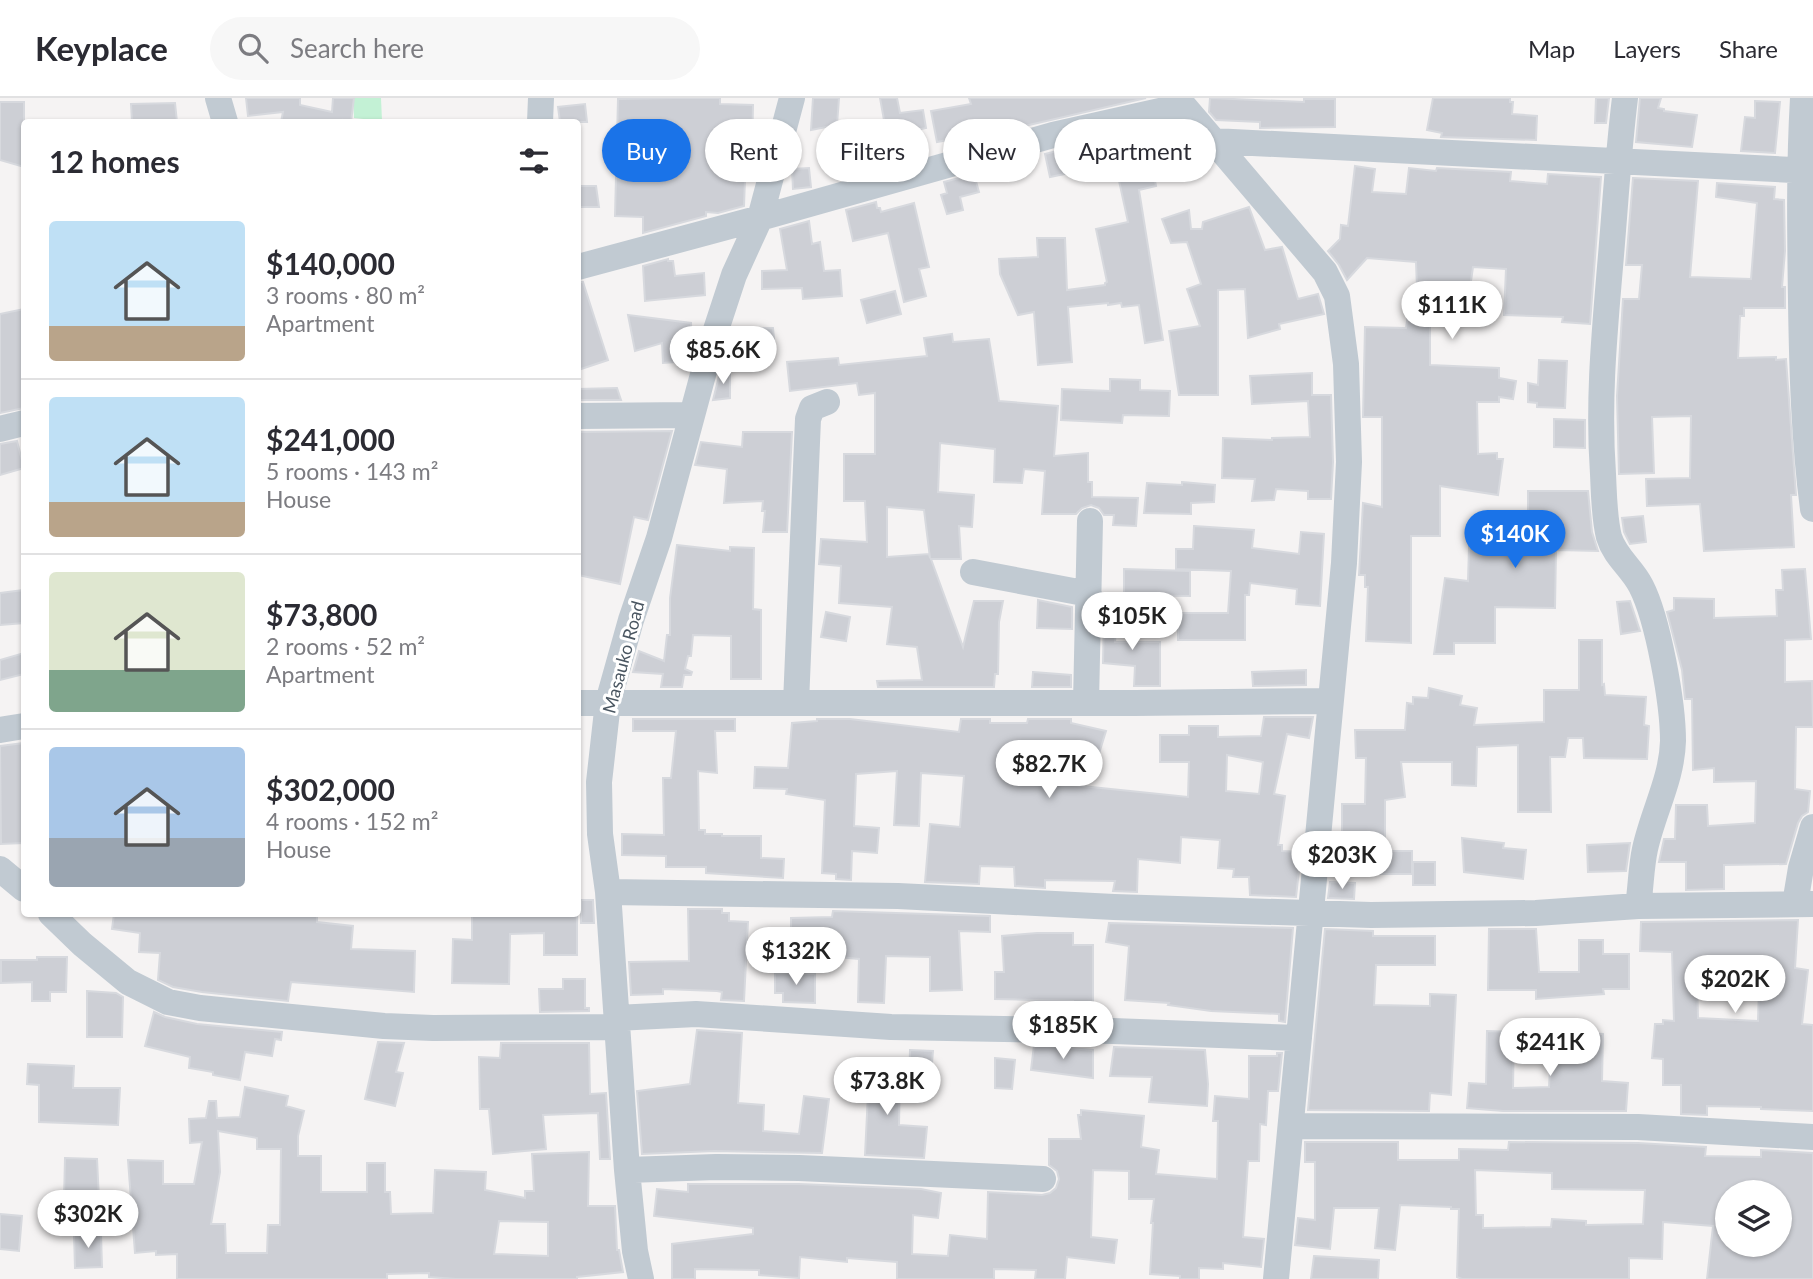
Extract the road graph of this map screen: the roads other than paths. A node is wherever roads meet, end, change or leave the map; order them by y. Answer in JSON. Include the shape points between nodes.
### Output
{"nodes":[{"id":1,"x":218,"y":98,"type":"edge"},
{"id":2,"x":541,"y":98,"type":"edge"},
{"id":3,"x":792,"y":98,"type":"edge"},
{"id":4,"x":1625,"y":98,"type":"edge"},
{"id":5,"x":1803,"y":98,"type":"edge"},
{"id":6,"x":1180,"y":102,"type":"edge"},
{"id":7,"x":224,"y":119,"type":"edge"},
{"id":8,"x":540,"y":119,"type":"edge"},
{"id":9,"x":1194,"y":119,"type":"edge"},
{"id":10,"x":1216,"y":141,"type":"edge"},
{"id":11,"x":1216,"y":145,"type":"edge"},
{"id":12,"x":1617,"y":160,"type":"junction"},
{"id":13,"x":1806,"y":170,"type":"edge"},
{"id":14,"x":760,"y":218,"type":"junction"},
{"id":15,"x":581,"y":266,"type":"edge"},
{"id":16,"x":827,"y":402,"type":"dead end"},
{"id":17,"x":692,"y":415,"type":"junction"},
{"id":18,"x":581,"y":416,"type":"edge"},
{"id":19,"x":21,"y":424,"type":"edge"},
{"id":20,"x":0,"y":429,"type":"edge"},
{"id":21,"x":1813,"y":509,"type":"edge"},
{"id":22,"x":1090,"y":521,"type":"dead end"},
{"id":23,"x":973,"y":572,"type":"dead end"},
{"id":24,"x":1089,"y":594,"type":"junction"},
{"id":25,"x":1330,"y":701,"type":"junction"},
{"id":26,"x":608,"y":702,"type":"junction"},
{"id":27,"x":1086,"y":702,"type":"junction"},
{"id":28,"x":581,"y":703,"type":"edge"},
{"id":29,"x":796,"y":703,"type":"junction"},
{"id":30,"x":21,"y":726,"type":"edge"},
{"id":31,"x":0,"y":730,"type":"edge"},
{"id":32,"x":1813,"y":827,"type":"edge"},
{"id":33,"x":589,"y":835,"type":"edge"},
{"id":34,"x":21,"y":863,"type":"edge"},
{"id":35,"x":0,"y":866,"type":"edge"},
{"id":36,"x":21,"y":886,"type":"edge"},
{"id":37,"x":608,"y":892,"type":"junction"},
{"id":38,"x":1804,"y":904,"type":"edge"},
{"id":39,"x":1638,"y":906,"type":"junction"},
{"id":40,"x":1311,"y":912,"type":"junction"},
{"id":41,"x":54,"y":917,"type":"edge"},
{"id":42,"x":617,"y":1022,"type":"junction"},
{"id":43,"x":1298,"y":1038,"type":"junction"},
{"id":44,"x":1291,"y":1126,"type":"junction"},
{"id":45,"x":1813,"y":1137,"type":"edge"},
{"id":46,"x":627,"y":1170,"type":"junction"},
{"id":47,"x":1043,"y":1179,"type":"dead end"},
{"id":48,"x":641,"y":1279,"type":"edge"},
{"id":49,"x":1276,"y":1279,"type":"edge"}],
"edges":[{"from":1,"to":7,"type":"street"},
{"from":2,"to":8,"type":"street"},
{"from":3,"to":14,"type":"street","name":"Masauko Road"},
{"from":4,"to":12,"type":"street"},
{"from":5,"to":13,"type":"street"},
{"from":6,"to":9,"type":"street"},
{"from":6,"to":14,"type":"street"},
{"from":10,"to":12,"type":"street"},
{"from":11,"to":25,"type":"street","via":[[1325,272],[1337,296],[1346,364],[1349,462]]},
{"from":12,"to":13,"type":"street"},
{"from":12,"to":39,"type":"street","via":[[1602,343],[1605,510],[1609,537],[1642,587],[1651,615],[1673,741],[1668,778],[1645,848]]},
{"from":13,"to":21,"type":"street","via":[[1802,348]]},
{"from":14,"to":15,"type":"street"},
{"from":14,"to":17,"type":"street","name":"Masauko Road","via":[[734,275]]},
{"from":16,"to":29,"type":"street","via":[[812,408],[808,419]]},
{"from":17,"to":18,"type":"street"},
{"from":17,"to":26,"type":"street","name":"Masauko Road"},
{"from":19,"to":20,"type":"street"},
{"from":22,"to":24,"type":"street"},
{"from":23,"to":24,"type":"street"},
{"from":24,"to":27,"type":"street"},
{"from":25,"to":27,"type":"street"},
{"from":25,"to":40,"type":"street"},
{"from":26,"to":28,"type":"street"},
{"from":26,"to":29,"type":"street"},
{"from":26,"to":33,"type":"street","name":"Masauko Road"},
{"from":27,"to":29,"type":"street"},
{"from":30,"to":31,"type":"street"},
{"from":32,"to":38,"type":"street","via":[[1801,869]]},
{"from":33,"to":37,"type":"street","name":"Masauko Road"},
{"from":34,"to":35,"type":"street"},
{"from":35,"to":36,"type":"street"},
{"from":37,"to":40,"type":"street","via":[[898,896]]},
{"from":37,"to":42,"type":"street","name":"Masauko Road"},
{"from":38,"to":39,"type":"street"},
{"from":39,"to":40,"type":"street","via":[[1536,913]]},
{"from":40,"to":43,"type":"street"},
{"from":41,"to":42,"type":"street","via":[[128,982],[167,1002],[384,1026]]},
{"from":42,"to":43,"type":"street","via":[[696,1014],[891,1027]]},
{"from":42,"to":46,"type":"street","name":"Masauko Road"},
{"from":43,"to":44,"type":"street"},
{"from":44,"to":45,"type":"street","via":[[1637,1127]]},
{"from":44,"to":49,"type":"street"},
{"from":46,"to":47,"type":"street","via":[[785,1168]]},
{"from":46,"to":48,"type":"street","name":"Masauko Road"}]}
